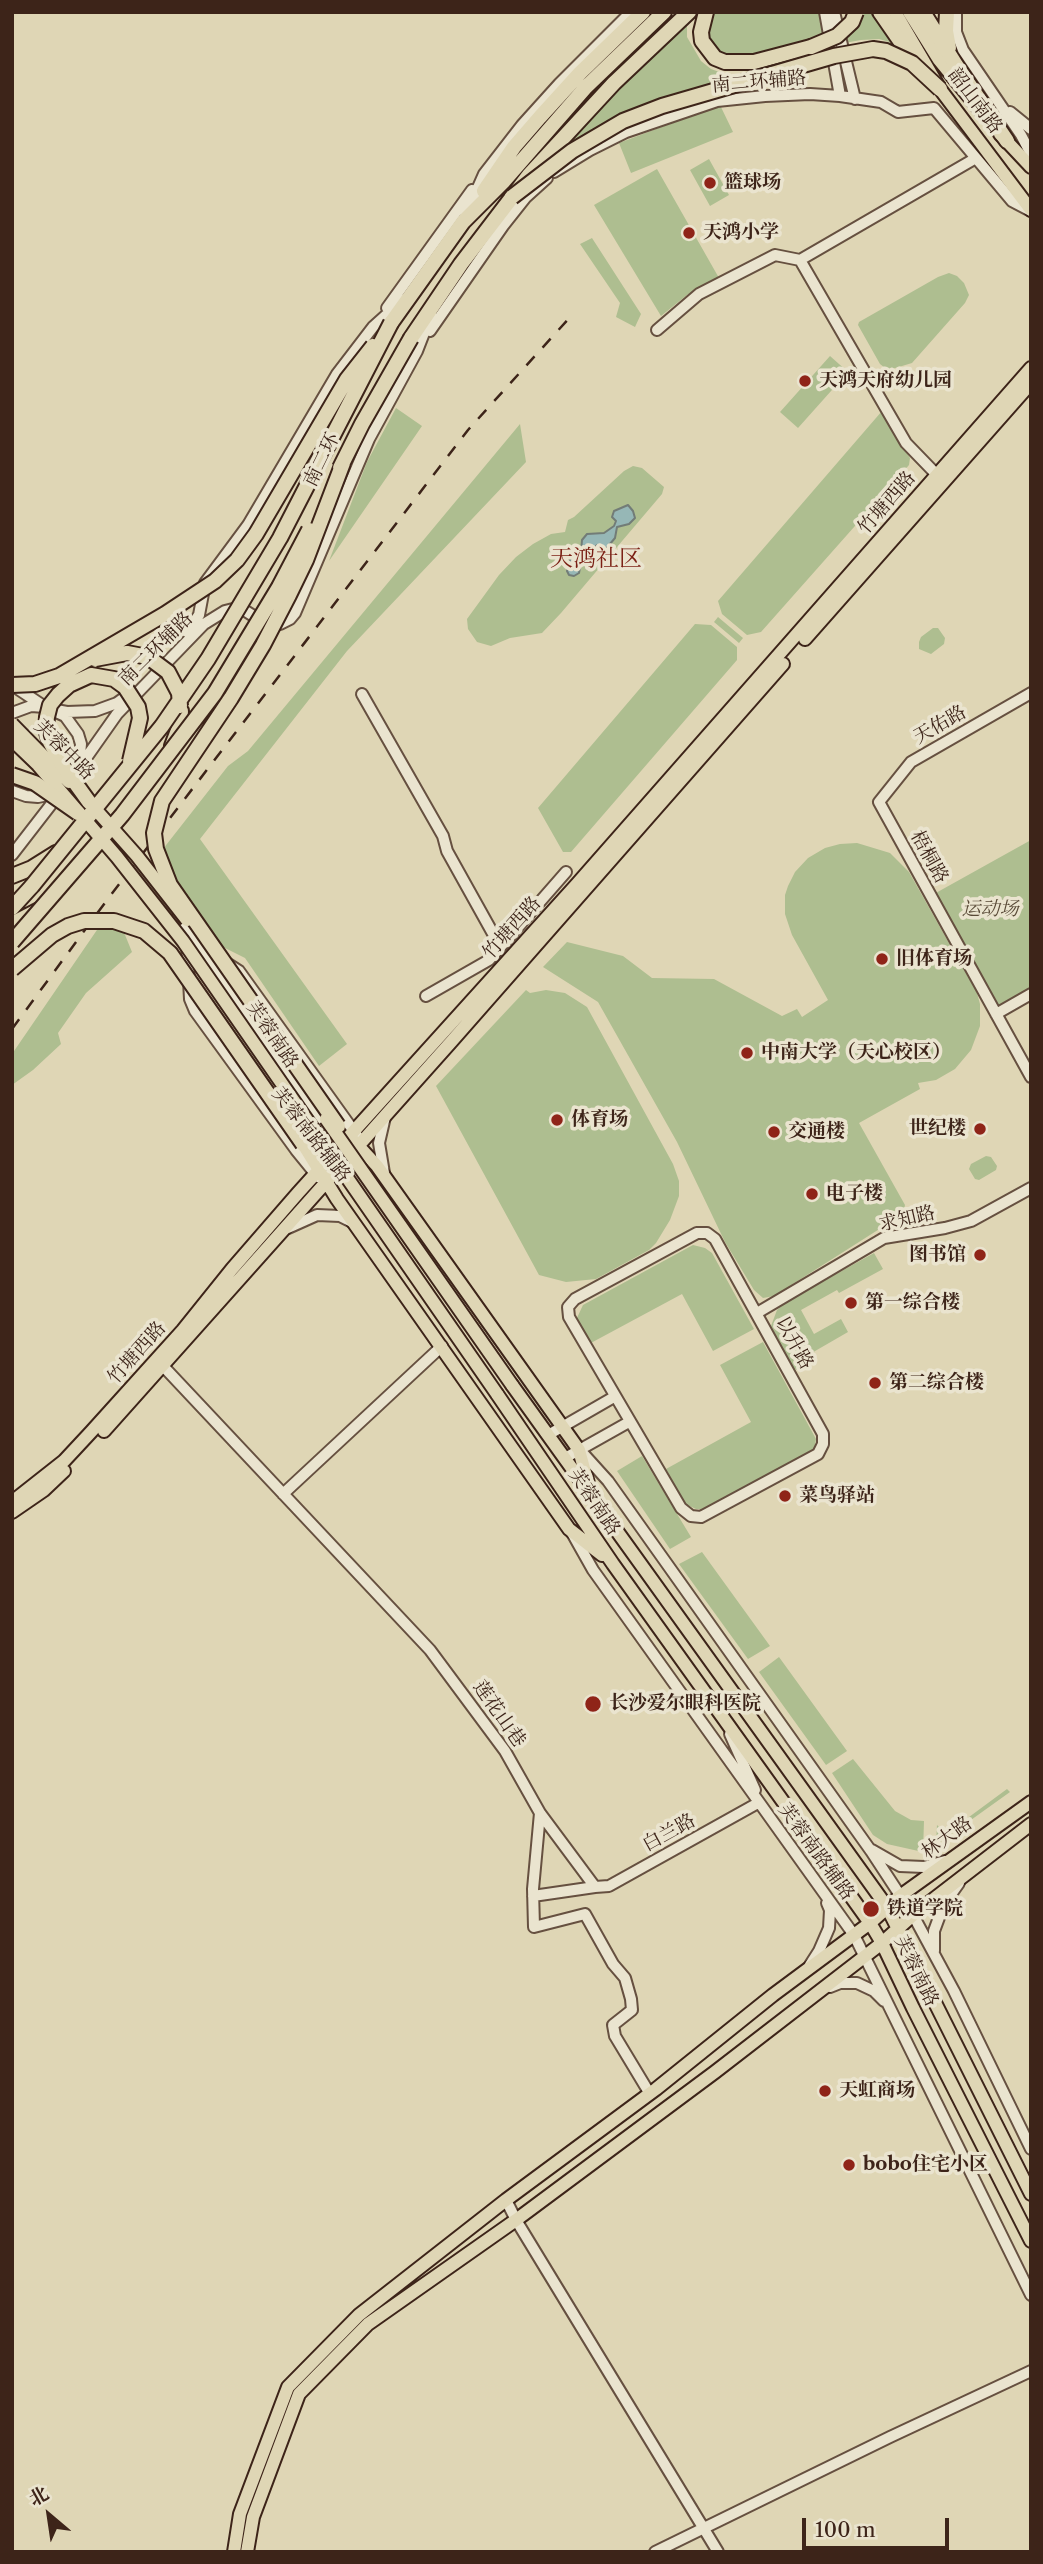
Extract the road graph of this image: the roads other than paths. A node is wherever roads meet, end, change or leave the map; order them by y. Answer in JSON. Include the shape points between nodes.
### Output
{"nodes":[{"id":1,"x":631,"y":12,"type":"edge"},
{"id":2,"x":643,"y":12,"type":"edge"},
{"id":3,"x":664,"y":12,"type":"edge"},
{"id":4,"x":689,"y":12,"type":"edge"},
{"id":5,"x":706,"y":12,"type":"edge"},
{"id":6,"x":825,"y":12,"type":"edge"},
{"id":7,"x":834,"y":12,"type":"edge"},
{"id":8,"x":856,"y":12,"type":"edge"},
{"id":9,"x":880,"y":12,"type":"edge"},
{"id":10,"x":895,"y":12,"type":"edge"},
{"id":11,"x":909,"y":12,"type":"edge"},
{"id":12,"x":947,"y":12,"type":"edge"},
{"id":13,"x":956,"y":12,"type":"edge"},
{"id":14,"x":925,"y":16,"type":"edge"},
{"id":15,"x":956,"y":65,"type":"junction"},
{"id":16,"x":940,"y":89,"type":"junction"},
{"id":17,"x":840,"y":96,"type":"junction"},
{"id":18,"x":855,"y":99,"type":"junction"},
{"id":19,"x":997,"y":102,"type":"junction"},
{"id":20,"x":1031,"y":129,"type":"edge"},
{"id":21,"x":1006,"y":141,"type":"junction"},
{"id":22,"x":1031,"y":154,"type":"edge"},
{"id":23,"x":976,"y":158,"type":"junction"},
{"id":24,"x":1031,"y":167,"type":"edge"},
{"id":25,"x":484,"y":174,"type":"junction"},
{"id":26,"x":550,"y":174,"type":"junction"},
{"id":27,"x":512,"y":197,"type":"junction"},
{"id":28,"x":1031,"y":211,"type":"edge"},
{"id":29,"x":463,"y":222,"type":"junction"},
{"id":30,"x":800,"y":260,"type":"junction"},
{"id":31,"x":415,"y":289,"type":"junction"},
{"id":32,"x":391,"y":323,"type":"junction"},
{"id":33,"x":373,"y":327,"type":"junction"},
{"id":34,"x":657,"y":330,"type":"dead end"},
{"id":35,"x":414,"y":345,"type":"junction"},
{"id":36,"x":1031,"y":368,"type":"edge"},
{"id":37,"x":1031,"y":383,"type":"edge"},
{"id":38,"x":343,"y":463,"type":"junction"},
{"id":39,"x":937,"y":475,"type":"junction"},
{"id":40,"x":71,"y":669,"type":"junction"},
{"id":41,"x":12,"y":685,"type":"edge"},
{"id":42,"x":1031,"y":693,"type":"edge"},
{"id":43,"x":362,"y":694,"type":"dead end"},
{"id":44,"x":50,"y":709,"type":"junction"},
{"id":45,"x":12,"y":713,"type":"edge"},
{"id":46,"x":12,"y":724,"type":"edge"},
{"id":47,"x":12,"y":740,"type":"edge"},
{"id":48,"x":165,"y":760,"type":"junction"},
{"id":49,"x":12,"y":775,"type":"edge"},
{"id":50,"x":74,"y":775,"type":"junction"},
{"id":51,"x":122,"y":778,"type":"junction"},
{"id":52,"x":12,"y":791,"type":"edge"},
{"id":53,"x":58,"y":792,"type":"junction"},
{"id":54,"x":878,"y":802,"type":"joint"},
{"id":55,"x":81,"y":804,"type":"junction"},
{"id":56,"x":66,"y":846,"type":"junction"},
{"id":57,"x":12,"y":855,"type":"edge"},
{"id":58,"x":566,"y":872,"type":"dead end"},
{"id":59,"x":12,"y":876,"type":"edge"},
{"id":60,"x":44,"y":906,"type":"junction"},
{"id":61,"x":12,"y":908,"type":"edge"},
{"id":62,"x":12,"y":924,"type":"edge"},
{"id":63,"x":187,"y":938,"type":"junction"},
{"id":64,"x":12,"y":942,"type":"edge"},
{"id":65,"x":502,"y":945,"type":"junction"},
{"id":66,"x":200,"y":946,"type":"junction"},
{"id":67,"x":12,"y":968,"type":"edge"},
{"id":68,"x":1031,"y":994,"type":"edge"},
{"id":69,"x":426,"y":996,"type":"dead end"},
{"id":70,"x":996,"y":1014,"type":"junction"},
{"id":71,"x":1031,"y":1077,"type":"edge"},
{"id":72,"x":382,"y":1109,"type":"junction"},
{"id":73,"x":351,"y":1137,"type":"junction"},
{"id":74,"x":303,"y":1144,"type":"joint"},
{"id":75,"x":317,"y":1167,"type":"junction"},
{"id":76,"x":328,"y":1181,"type":"junction"},
{"id":77,"x":390,"y":1185,"type":"junction"},
{"id":78,"x":1031,"y":1188,"type":"edge"},
{"id":79,"x":354,"y":1224,"type":"junction"},
{"id":80,"x":283,"y":1232,"type":"junction"},
{"id":81,"x":757,"y":1313,"type":"junction"},
{"id":82,"x":442,"y":1346,"type":"junction"},
{"id":83,"x":163,"y":1366,"type":"junction"},
{"id":84,"x":614,"y":1397,"type":"junction"},
{"id":85,"x":629,"y":1422,"type":"junction"},
{"id":86,"x":562,"y":1426,"type":"junction"},
{"id":87,"x":548,"y":1435,"type":"junction"},
{"id":88,"x":579,"y":1450,"type":"junction"},
{"id":89,"x":565,"y":1458,"type":"junction"},
{"id":90,"x":283,"y":1494,"type":"junction"},
{"id":91,"x":591,"y":1494,"type":"junction"},
{"id":92,"x":12,"y":1502,"type":"edge"},
{"id":93,"x":12,"y":1512,"type":"edge"},
{"id":94,"x":569,"y":1529,"type":"junction"},
{"id":95,"x":613,"y":1564,"type":"junction"},
{"id":96,"x":722,"y":1716,"type":"junction"},
{"id":97,"x":1031,"y":1802,"type":"edge"},
{"id":98,"x":762,"y":1807,"type":"junction"},
{"id":99,"x":540,"y":1813,"type":"junction"},
{"id":100,"x":1031,"y":1824,"type":"edge"},
{"id":101,"x":868,"y":1848,"type":"junction"},
{"id":102,"x":951,"y":1859,"type":"junction"},
{"id":103,"x":964,"y":1875,"type":"junction"},
{"id":104,"x":595,"y":1887,"type":"junction"},
{"id":105,"x":822,"y":1891,"type":"junction"},
{"id":106,"x":533,"y":1896,"type":"junction"},
{"id":107,"x":900,"y":1896,"type":"junction"},
{"id":108,"x":887,"y":1907,"type":"junction"},
{"id":109,"x":913,"y":1915,"type":"junction"},
{"id":110,"x":870,"y":1923,"type":"junction"},
{"id":111,"x":899,"y":1928,"type":"junction"},
{"id":112,"x":854,"y":1935,"type":"junction"},
{"id":113,"x":882,"y":1943,"type":"junction"},
{"id":114,"x":934,"y":1954,"type":"junction"},
{"id":115,"x":865,"y":1956,"type":"junction"},
{"id":116,"x":807,"y":1970,"type":"junction"},
{"id":117,"x":818,"y":1993,"type":"junction"},
{"id":118,"x":890,"y":2008,"type":"junction"},
{"id":119,"x":650,"y":2094,"type":"junction"},
{"id":120,"x":1031,"y":2149,"type":"edge"},
{"id":121,"x":1031,"y":2194,"type":"edge"},
{"id":122,"x":506,"y":2200,"type":"junction"},
{"id":123,"x":516,"y":2220,"type":"junction"},
{"id":124,"x":1031,"y":2241,"type":"edge"},
{"id":125,"x":1031,"y":2295,"type":"edge"},
{"id":126,"x":1031,"y":2371,"type":"edge"},
{"id":127,"x":704,"y":2527,"type":"junction"},
{"id":128,"x":234,"y":2552,"type":"edge"},
{"id":129,"x":247,"y":2552,"type":"edge"},
{"id":130,"x":655,"y":2552,"type":"edge"},
{"id":131,"x":718,"y":2552,"type":"edge"}],
"edges":[{"from":1,"to":25,"type":"street","name":"南二环辅路","via":[[550,94]]},
{"from":2,"to":29,"type":"highway","via":[[514,147]]},
{"from":3,"to":29,"type":"highway","name":"南二环","via":[[586,87]]},
{"from":4,"to":27,"type":"highway","name":"南二环","via":[[614,83]]},
{"from":5,"to":8,"type":"highway","bridge":true,"via":[[702,41],[715,58],[725,62],[754,62],[811,47],[837,36]]},
{"from":6,"to":17,"type":"street"},
{"from":7,"to":18,"type":"street"},
{"from":9,"to":16,"type":"highway","bridge":true},
{"from":10,"to":16,"type":"main road","name":"韶山南路","bridge":true},
{"from":11,"to":21,"type":"main road","name":"韶山南路","via":[[939,60]]},
{"from":12,"to":15,"type":"highway","via":[[946,31]]},
{"from":13,"to":19,"type":"street","via":[[956,32],[963,50]]},
{"from":14,"to":15,"type":"highway"},
{"from":15,"to":21,"type":"highway"},
{"from":16,"to":27,"type":"highway","bridge":true,"via":[[912,63],[886,51],[834,56],[623,121],[572,150]]},
{"from":16,"to":28,"type":"main road","name":"韶山南路"},
{"from":17,"to":18,"type":"street","name":"南二环辅路"},
{"from":17,"to":26,"type":"street","name":"南二环辅路","via":[[717,101],[626,132]]},
{"from":18,"to":23,"type":"street","name":"南二环辅路","via":[[881,102],[898,112],[934,108]]},
{"from":19,"to":20,"type":"street"},
{"from":19,"to":22,"type":"street"},
{"from":21,"to":24,"type":"main road","name":"韶山南路"},
{"from":23,"to":28,"type":"street","via":[[1012,201]]},
{"from":23,"to":30,"type":"street"},
{"from":25,"to":29,"type":"street","name":"南二环辅路"},
{"from":25,"to":33,"type":"street","name":"南二环辅路"},
{"from":26,"to":27,"type":"street","name":"南二环辅路"},
{"from":26,"to":35,"type":"street","name":"南二环辅路","via":[[526,197]]},
{"from":27,"to":35,"type":"highway","name":"南二环","via":[[435,303]]},
{"from":29,"to":31,"type":"highway","name":"南二环"},
{"from":30,"to":34,"type":"street","via":[[775,255],[699,294]]},
{"from":30,"to":39,"type":"street","via":[[906,443]]},
{"from":31,"to":32,"type":"highway","name":"南二环"},
{"from":31,"to":33,"type":"street","name":"南二环辅路"},
{"from":32,"to":40,"type":"highway","bridge":true,"via":[[347,379],[264,523],[237,560],[201,592]]},
{"from":32,"to":51,"type":"highway","name":"南二环","bridge":true,"via":[[280,538],[208,659]]},
{"from":33,"to":44,"type":"street","name":"南二环辅路","via":[[337,374],[248,525],[205,583],[192,627],[117,703],[95,711]]},
{"from":35,"to":38,"type":"highway","name":"南二环","bridge":true,"via":[[362,424]]},
{"from":35,"to":50,"type":"street","name":"南二环辅路","via":[[295,613],[280,624],[233,609],[213,618],[117,714]]},
{"from":36,"to":39,"type":"main road","name":"竹塘西路"},
{"from":37,"to":72,"type":"main road","name":"竹塘西路"},
{"from":38,"to":48,"type":"highway","name":"南二环","bridge":true,"via":[[243,648]]},
{"from":38,"to":73,"type":"highway","bridge":true,"via":[[264,645],[166,793],[154,833],[170,885]]},
{"from":39,"to":72,"type":"main road","name":"竹塘西路"},
{"from":40,"to":41,"type":"highway","bridge":true,"via":[[35,684]]},
{"from":40,"to":48,"type":"highway","bridge":true,"via":[[127,653],[148,657],[168,672],[181,711],[177,735]]},
{"from":41,"to":44,"type":"street"},
{"from":42,"to":54,"type":"street","name":"天佑路","via":[[911,762]]},
{"from":43,"to":65,"type":"street"},
{"from":44,"to":45,"type":"street","name":"南二环辅路","via":[[31,706]]},
{"from":44,"to":50,"type":"street","via":[[72,724],[81,744]]},
{"from":46,"to":55,"type":"main road","name":"芙蓉中路","bridge":true},
{"from":47,"to":55,"type":"main road","name":"芙蓉中路","bridge":true},
{"from":48,"to":60,"type":"highway","name":"南二环","bridge":true},
{"from":49,"to":55,"type":"highway","bridge":true},
{"from":50,"to":53,"type":"street"},
{"from":50,"to":55,"type":"street"},
{"from":51,"to":55,"type":"highway","bridge":true,"via":[[139,733],[138,707],[131,693],[114,679],[91,675],[79,679],[50,705],[46,729]]},
{"from":51,"to":56,"type":"highway","bridge":true},
{"from":52,"to":53,"type":"street","via":[[26,796]]},
{"from":53,"to":55,"type":"street"},
{"from":53,"to":57,"type":"street"},
{"from":54,"to":70,"type":"street","name":"梧桐路"},
{"from":55,"to":87,"type":"main road","name":"芙蓉南路","bridge":true,"via":[[137,856],[215,958]]},
{"from":55,"to":95,"type":"main road","name":"芙蓉南路","bridge":true,"via":[[183,941]]},
{"from":56,"to":59,"type":"highway","bridge":true},
{"from":56,"to":61,"type":"highway","bridge":true},
{"from":58,"to":65,"type":"street"},
{"from":60,"to":62,"type":"highway"},
{"from":60,"to":64,"type":"highway","name":"南二环","bridge":true},
{"from":63,"to":66,"type":"street","name":"芙蓉南路辅路","via":[[149,883]]},
{"from":63,"to":75,"type":"street","name":"芙蓉南路辅路","via":[[317,1125]]},
{"from":63,"to":75,"type":"street","name":"芙蓉南路辅路","via":[[190,999],[195,1011]]},
{"from":65,"to":69,"type":"street","via":[[489,960]]},
{"from":66,"to":73,"type":"street","name":"芙蓉南路辅路","via":[[322,1121]]},
{"from":66,"to":73,"type":"street","name":"芙蓉南路辅路","via":[[240,971]]},
{"from":67,"to":74,"type":"highway","bridge":true,"via":[[52,935],[85,921],[114,921],[144,932],[170,953]]},
{"from":68,"to":70,"type":"street"},
{"from":70,"to":71,"type":"street","name":"梧桐路"},
{"from":72,"to":73,"type":"main road","name":"竹塘西路"},
{"from":72,"to":77,"type":"street","via":[[380,1153]]},
{"from":73,"to":75,"type":"main road","name":"竹塘西路"},
{"from":73,"to":76,"type":"main road","name":"竹塘西路"},
{"from":73,"to":77,"type":"main road"},
{"from":74,"to":75,"type":"main road"},
{"from":75,"to":76,"type":"main road"},
{"from":75,"to":92,"type":"main road","name":"竹塘西路","via":[[183,1330],[91,1432],[64,1461]]},
{"from":76,"to":79,"type":"main road"},
{"from":76,"to":80,"type":"main road","name":"竹塘西路"},
{"from":77,"to":86,"type":"main road"},
{"from":78,"to":81,"type":"street","name":"求知路","via":[[971,1221],[884,1238]]},
{"from":79,"to":80,"type":"street","via":[[340,1216],[317,1215]]},
{"from":79,"to":82,"type":"main road"},
{"from":80,"to":83,"type":"main road","name":"竹塘西路"},
{"from":81,"to":84,"type":"street","name":"以升路","via":[[715,1239],[707,1233],[697,1233],[575,1298],[568,1307],[569,1317]]},
{"from":81,"to":85,"type":"street","name":"以升路","via":[[823,1434],[818,1454],[701,1517],[691,1516],[681,1508]]},
{"from":82,"to":90,"type":"street"},
{"from":82,"to":94,"type":"main road"},
{"from":83,"to":90,"type":"street","name":"莲花山巷"},
{"from":83,"to":93,"type":"main road","name":"竹塘西路","via":[[70,1465]]},
{"from":84,"to":85,"type":"street","name":"以升路"},
{"from":84,"to":86,"type":"street"},
{"from":85,"to":88,"type":"street"},
{"from":86,"to":87,"type":"street"},
{"from":86,"to":88,"type":"main road"},
{"from":87,"to":89,"type":"main road","name":"芙蓉南路"},
{"from":88,"to":89,"type":"street"},
{"from":88,"to":91,"type":"main road"},
{"from":88,"to":101,"type":"street","via":[[608,1481]]},
{"from":89,"to":91,"type":"main road","name":"芙蓉南路"},
{"from":90,"to":99,"type":"street","name":"莲花山巷","via":[[456,1682],[505,1751]]},
{"from":91,"to":108,"type":"main road","name":"芙蓉南路"},
{"from":94,"to":95,"type":"main road"},
{"from":94,"to":98,"type":"street","name":"芙蓉南路辅路","via":[[593,1570]]},
{"from":95,"to":96,"type":"main road","name":"芙蓉南路"},
{"from":96,"to":98,"type":"street"},
{"from":96,"to":110,"type":"main road","name":"芙蓉南路"},
{"from":97,"to":102,"type":"main road","name":"林大路"},
{"from":98,"to":104,"type":"street","name":"白兰路","via":[[609,1886]]},
{"from":98,"to":105,"type":"street","name":"芙蓉南路辅路"},
{"from":99,"to":104,"type":"street","name":"莲花山巷"},
{"from":99,"to":106,"type":"street"},
{"from":100,"to":103,"type":"main road"},
{"from":101,"to":102,"type":"street","via":[[900,1866],[924,1867]]},
{"from":101,"to":107,"type":"street"},
{"from":102,"to":107,"type":"main road","name":"林大路"},
{"from":103,"to":109,"type":"main road"},
{"from":103,"to":114,"type":"street","via":[[934,1931]]},
{"from":104,"to":106,"type":"street","name":"白兰路"},
{"from":105,"to":112,"type":"street","name":"芙蓉南路辅路"},
{"from":105,"to":116,"type":"street","via":[[830,1910],[829,1928]]},
{"from":106,"to":119,"type":"street","via":[[534,1927],[585,1914],[612,1964],[625,1978],[632,2010],[613,2025],[615,2036]]},
{"from":107,"to":108,"type":"main road","name":"林大路"},
{"from":107,"to":109,"type":"street"},
{"from":108,"to":110,"type":"main road","name":"林大路"},
{"from":108,"to":111,"type":"main road","name":"芙蓉南路"},
{"from":109,"to":111,"type":"main road"},
{"from":109,"to":114,"type":"street"},
{"from":110,"to":112,"type":"main road","name":"林大路"},
{"from":110,"to":113,"type":"main road","name":"芙蓉南路"},
{"from":111,"to":113,"type":"main road"},
{"from":111,"to":121,"type":"main road","name":"芙蓉南路"},
{"from":112,"to":115,"type":"street","name":"芙蓉南路辅路"},
{"from":112,"to":116,"type":"main road","name":"林大路"},
{"from":113,"to":115,"type":"main road"},
{"from":113,"to":124,"type":"main road","name":"芙蓉南路"},
{"from":114,"to":120,"type":"street"},
{"from":115,"to":117,"type":"main road"},
{"from":115,"to":118,"type":"street","name":"芙蓉南路辅路"},
{"from":116,"to":119,"type":"main road","name":"林大路"},
{"from":117,"to":118,"type":"street","via":[[840,1983],[856,1983]]},
{"from":117,"to":123,"type":"main road"},
{"from":118,"to":125,"type":"street","name":"芙蓉南路辅路"},
{"from":119,"to":122,"type":"main road","name":"林大路"},
{"from":122,"to":123,"type":"street"},
{"from":122,"to":128,"type":"main road","name":"林大路","via":[[359,2315],[288,2387],[240,2514]]},
{"from":123,"to":127,"type":"street"},
{"from":123,"to":129,"type":"main road","via":[[368,2325],[299,2394],[253,2517]]},
{"from":126,"to":127,"type":"street"},
{"from":127,"to":130,"type":"street"},
{"from":127,"to":131,"type":"street"}]}
